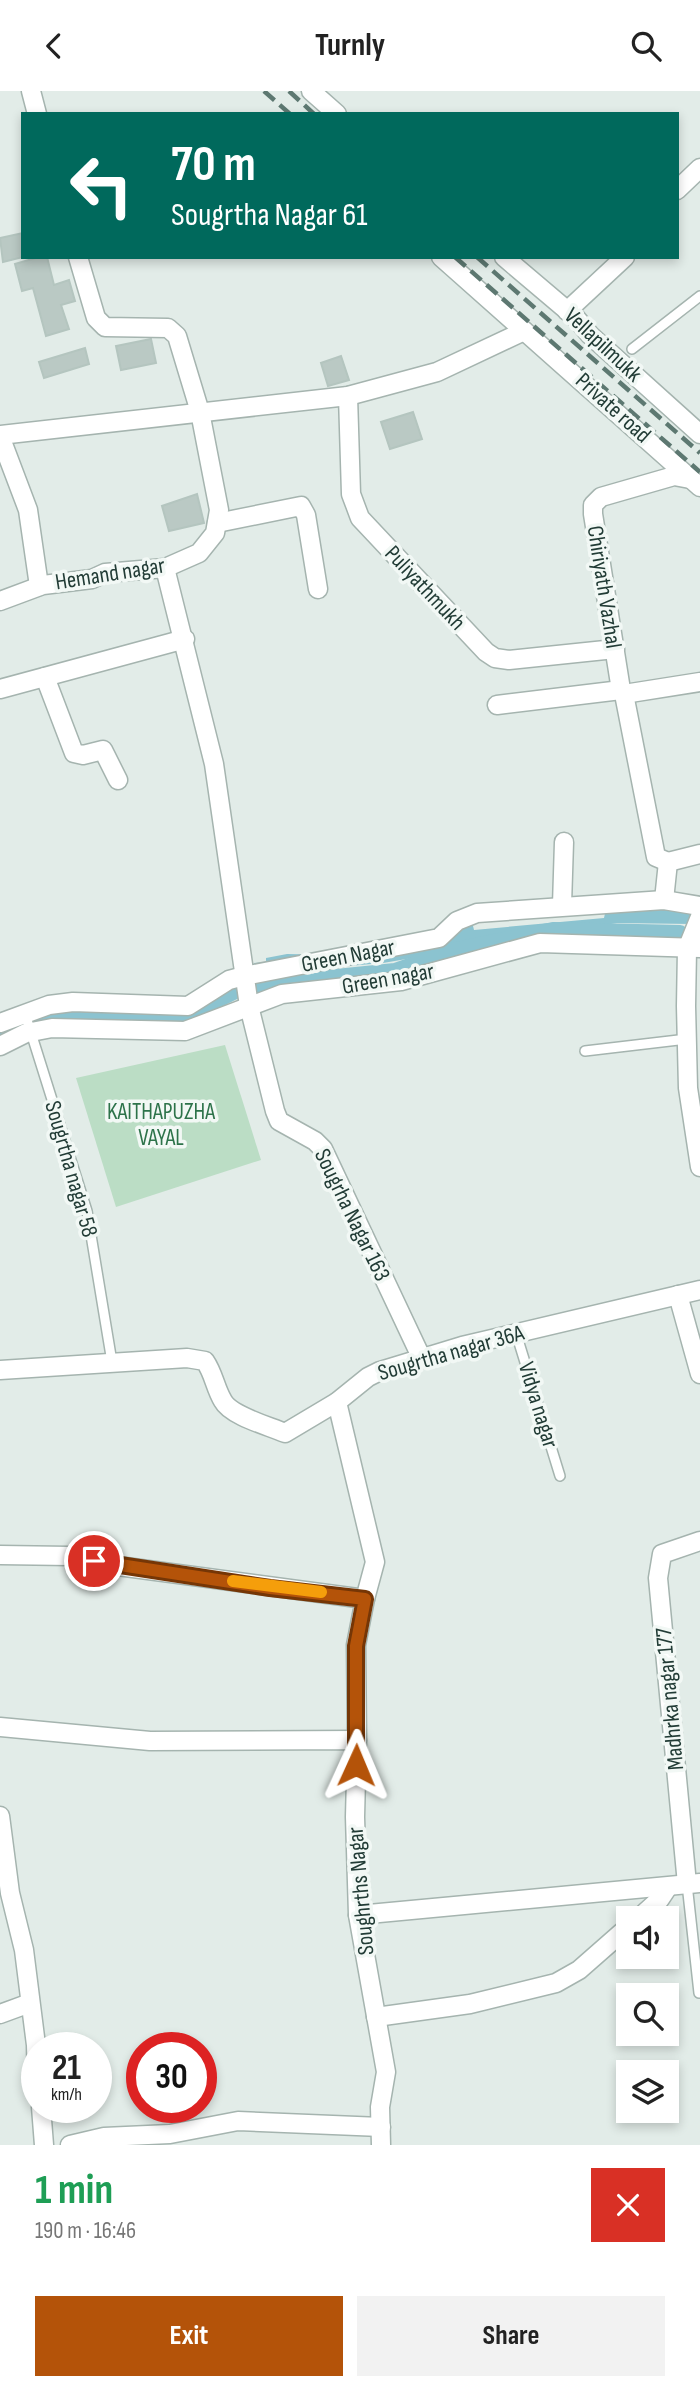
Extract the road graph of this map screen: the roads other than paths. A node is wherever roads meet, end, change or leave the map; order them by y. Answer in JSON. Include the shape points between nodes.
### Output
{"nodes":[{"id":1,"x":31,"y":91,"type":"edge"},
{"id":2,"x":311,"y":91,"type":"edge"},
{"id":3,"x":36,"y":112,"type":"edge"},
{"id":4,"x":335,"y":112,"type":"edge"},
{"id":5,"x":700,"y":168,"type":"edge"},
{"id":6,"x":679,"y":188,"type":"edge"},
{"id":7,"x":79,"y":259,"type":"edge"},
{"id":8,"x":443,"y":259,"type":"edge"},
{"id":9,"x":507,"y":259,"type":"edge"},
{"id":10,"x":623,"y":259,"type":"edge"},
{"id":11,"x":700,"y":296,"type":"edge"},
{"id":12,"x":567,"y":311,"type":"junction"},
{"id":13,"x":524,"y":331,"type":"junction"},
{"id":14,"x":632,"y":349,"type":"dead end"},
{"id":15,"x":348,"y":396,"type":"junction"},
{"id":16,"x":200,"y":412,"type":"junction"},
{"id":17,"x":700,"y":434,"type":"edge"},
{"id":18,"x":0,"y":436,"type":"edge"},
{"id":19,"x":695,"y":483,"type":"edge"},
{"id":20,"x":217,"y":523,"type":"junction"},
{"id":21,"x":165,"y":568,"type":"junction"},
{"id":22,"x":39,"y":586,"type":"junction"},
{"id":23,"x":318,"y":589,"type":"dead end"},
{"id":24,"x":0,"y":601,"type":"edge"},
{"id":25,"x":185,"y":639,"type":"junction"},
{"id":26,"x":615,"y":649,"type":"junction"},
{"id":27,"x":45,"y":677,"type":"junction"},
{"id":28,"x":700,"y":682,"type":"edge"},
{"id":29,"x":0,"y":689,"type":"edge"},
{"id":30,"x":623,"y":692,"type":"junction"},
{"id":31,"x":497,"y":705,"type":"dead end"},
{"id":32,"x":118,"y":780,"type":"dead end"},
{"id":33,"x":564,"y":842,"type":"dead end"},
{"id":34,"x":700,"y":854,"type":"edge"},
{"id":35,"x":667,"y":862,"type":"junction"},
{"id":36,"x":664,"y":900,"type":"junction"},
{"id":37,"x":562,"y":905,"type":"junction"},
{"id":38,"x":700,"y":906,"type":"edge"},
{"id":39,"x":700,"y":917,"type":"edge"},
{"id":40,"x":694,"y":948,"type":"edge"},
{"id":41,"x":244,"y":976,"type":"junction"},
{"id":42,"x":248,"y":1006,"type":"junction"},
{"id":43,"x":0,"y":1023,"type":"edge"},
{"id":44,"x":29,"y":1026,"type":"junction"},
{"id":45,"x":687,"y":1039,"type":"junction"},
{"id":46,"x":0,"y":1046,"type":"edge"},
{"id":47,"x":585,"y":1051,"type":"dead end"},
{"id":48,"x":700,"y":1167,"type":"edge"},
{"id":49,"x":700,"y":1290,"type":"edge"},
{"id":50,"x":678,"y":1295,"type":"junction"},
{"id":51,"x":516,"y":1333,"type":"junction"},
{"id":52,"x":422,"y":1359,"type":"junction"},
{"id":53,"x":112,"y":1362,"type":"junction"},
{"id":54,"x":0,"y":1370,"type":"edge"},
{"id":55,"x":700,"y":1374,"type":"edge"},
{"id":56,"x":337,"y":1402,"type":"junction"},
{"id":57,"x":560,"y":1476,"type":"dead end"},
{"id":58,"x":700,"y":1541,"type":"edge"},
{"id":59,"x":0,"y":1555,"type":"edge"},
{"id":60,"x":365,"y":1599,"type":"junction"},
{"id":61,"x":0,"y":1727,"type":"edge"},
{"id":62,"x":357,"y":1740,"type":"junction"},
{"id":63,"x":0,"y":1815,"type":"edge"},
{"id":64,"x":685,"y":1885,"type":"edge"},
{"id":65,"x":652,"y":1906,"type":"edge"},
{"id":66,"x":358,"y":1915,"type":"junction"},
{"id":67,"x":616,"y":1938,"type":"edge"},
{"id":68,"x":699,"y":1993,"type":"edge"},
{"id":69,"x":30,"y":2003,"type":"junction"},
{"id":70,"x":0,"y":2014,"type":"edge"},
{"id":71,"x":376,"y":2017,"type":"junction"},
{"id":72,"x":34,"y":2032,"type":"edge"},
{"id":73,"x":42,"y":2123,"type":"edge"},
{"id":74,"x":381,"y":2136,"type":"edge"},
{"id":75,"x":44,"y":2145,"type":"edge"},
{"id":76,"x":70,"y":2145,"type":"edge"}],
"edges":[{"from":1,"to":3,"type":"street"},
{"from":2,"to":4,"type":"street"},
{"from":5,"to":6,"type":"street"},
{"from":7,"to":16,"type":"street","via":[[96,318],[105,327],[168,328],[177,337]]},
{"from":8,"to":13,"type":"street","name":"Private road"},
{"from":9,"to":12,"type":"street","name":"Vellapilmukk"},
{"from":10,"to":12,"type":"street"},
{"from":11,"to":14,"type":"lane"},
{"from":12,"to":17,"type":"street","name":"Vellapilmukk"},
{"from":13,"to":15,"type":"street","via":[[437,372]]},
{"from":13,"to":19,"type":"street","name":"Private road"},
{"from":15,"to":16,"type":"street"},
{"from":15,"to":26,"type":"street","name":"Puliyathmukh","via":[[351,494],[360,518],[486,652],[509,660]]},
{"from":16,"to":18,"type":"street"},
{"from":16,"to":20,"type":"street","via":[[219,510]]},
{"from":18,"to":22,"type":"street","via":[[28,510]]},
{"from":19,"to":26,"type":"street","name":"Chiriyath Vazhal","via":[[674,476],[601,496],[593,505]]},
{"from":20,"to":21,"type":"street","name":"Hemand nagar","via":[[215,533],[199,552]]},
{"from":20,"to":23,"type":"street","via":[[301,506]]},
{"from":21,"to":22,"type":"street","name":"Hemand nagar","via":[[105,573]]},
{"from":21,"to":25,"type":"street","name":"Sougrha Nagar 163"},
{"from":22,"to":24,"type":"street","name":"Hemand nagar"},
{"from":25,"to":27,"type":"street"},
{"from":25,"to":41,"type":"street","name":"Sougrha Nagar 163","via":[[214,764]]},
{"from":26,"to":30,"type":"street","name":"Chiriyath Vazhal"},
{"from":27,"to":29,"type":"street"},
{"from":27,"to":32,"type":"street","via":[[74,753],[103,750]]},
{"from":28,"to":30,"type":"street"},
{"from":30,"to":31,"type":"street"},
{"from":30,"to":35,"type":"street","name":"Chiriyath Vazhal","via":[[656,856]]},
{"from":33,"to":37,"type":"street"},
{"from":34,"to":35,"type":"street"},
{"from":35,"to":36,"type":"street"},
{"from":36,"to":37,"type":"street","name":"Green Nagar"},
{"from":36,"to":38,"type":"street","name":"Green Nagar"},
{"from":37,"to":41,"type":"street","name":"Green Nagar","via":[[477,913],[457,921],[439,938]]},
{"from":39,"to":40,"type":"street"},
{"from":40,"to":42,"type":"street","name":"Green nagar","via":[[540,943],[401,981],[282,994]]},
{"from":40,"to":45,"type":"street"},
{"from":41,"to":42,"type":"street","name":"Sougrha Nagar 163"},
{"from":41,"to":43,"type":"street","name":"Green Nagar","via":[[229,980],[188,1006],[73,1002],[49,1005]]},
{"from":42,"to":44,"type":"street","name":"Green nagar","via":[[186,1031]]},
{"from":42,"to":52,"type":"street","name":"Sougrha Nagar 163","via":[[279,1121],[323,1149]]},
{"from":44,"to":46,"type":"street","name":"Green nagar"},
{"from":44,"to":53,"type":"lane","name":"Sougrtha nagar 58","via":[[87,1211]]},
{"from":45,"to":47,"type":"lane"},
{"from":45,"to":48,"type":"street","via":[[688,1088]]},
{"from":49,"to":50,"type":"street","name":"Sougrtha nagar 36A"},
{"from":50,"to":51,"type":"street","name":"Sougrtha nagar 36A"},
{"from":50,"to":55,"type":"street"},
{"from":51,"to":52,"type":"street","name":"Sougrtha nagar 36A"},
{"from":51,"to":57,"type":"lane","name":"Vidya nagar"},
{"from":52,"to":56,"type":"street","name":"Sougrtha nagar 36A","via":[[368,1377]]},
{"from":53,"to":54,"type":"street","name":"Sougrtha nagar 36A"},
{"from":53,"to":56,"type":"street","name":"Sougrtha nagar 36A","via":[[205,1361],[223,1402],[232,1411],[285,1433]]},
{"from":56,"to":60,"type":"street","name":"Soughrths Nagar","via":[[375,1562]]},
{"from":58,"to":64,"type":"street","name":"Madhrka nagar 177","via":[[662,1554],[658,1578]]},
{"from":59,"to":60,"type":"street","via":[[70,1556]]},
{"from":60,"to":62,"type":"street","name":"Soughrths Nagar","via":[[356,1646]]},
{"from":61,"to":62,"type":"street","via":[[150,1741]]},
{"from":62,"to":66,"type":"street","name":"Soughrths Nagar"},
{"from":63,"to":69,"type":"street"},
{"from":64,"to":65,"type":"street"},
{"from":64,"to":66,"type":"street"},
{"from":64,"to":68,"type":"lane"},
{"from":66,"to":71,"type":"street","name":"Soughrths Nagar"},
{"from":67,"to":71,"type":"street","via":[[579,1970],[556,1983],[470,2004]]},
{"from":69,"to":70,"type":"street"},
{"from":69,"to":72,"type":"street"},
{"from":71,"to":74,"type":"street","name":"Soughrths Nagar","via":[[386,2072]]},
{"from":73,"to":75,"type":"street"},
{"from":74,"to":76,"type":"street","via":[[238,2121]]}]}
